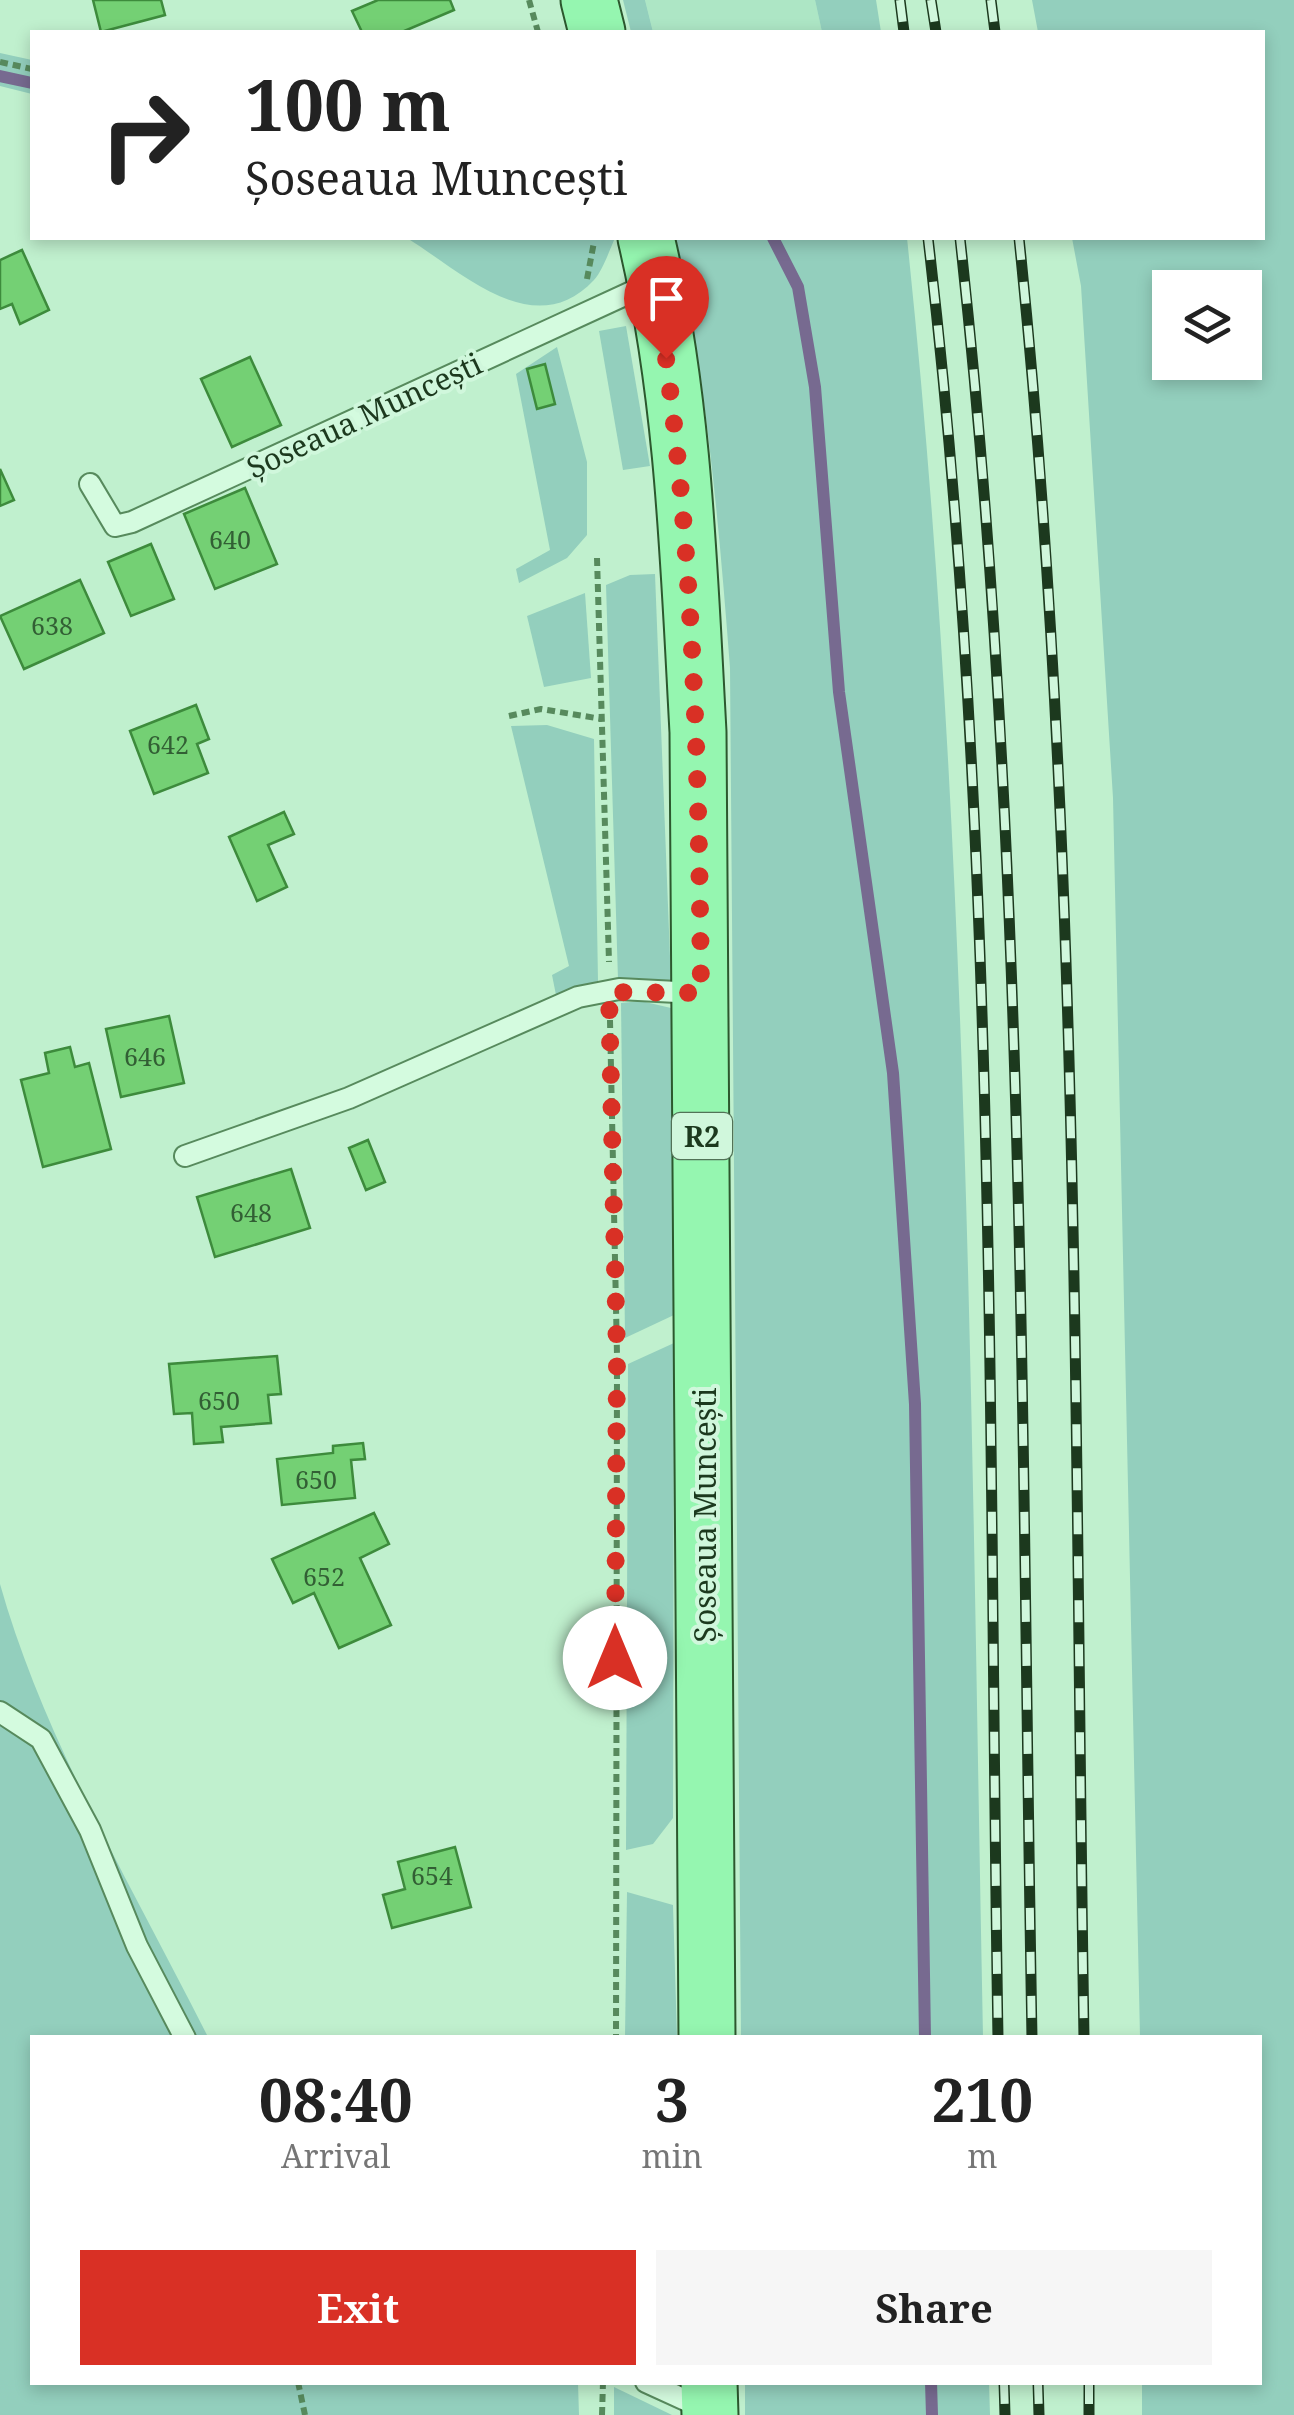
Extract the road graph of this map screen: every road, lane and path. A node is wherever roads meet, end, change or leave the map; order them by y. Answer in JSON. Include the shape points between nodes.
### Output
{"nodes":[{"id":1,"x":530,"y":0,"type":"edge"},
{"id":2,"x":588,"y":0,"type":"edge"},
{"id":3,"x":538,"y":30,"type":"edge"},
{"id":4,"x":596,"y":30,"type":"edge"},
{"id":5,"x":0,"y":62,"type":"edge"},
{"id":6,"x":30,"y":70,"type":"edge"},
{"id":7,"x":651,"y":259,"type":"edge"},
{"id":8,"x":90,"y":484,"type":"dead end"},
{"id":9,"x":597,"y":558,"type":"dead end"},
{"id":10,"x":509,"y":716,"type":"dead end"},
{"id":11,"x":602,"y":720,"type":"junction"},
{"id":12,"x":609,"y":992,"type":"junction"},
{"id":13,"x":701,"y":993,"type":"junction"},
{"id":14,"x":185,"y":1156,"type":"dead end"},
{"id":15,"x":0,"y":1712,"type":"edge"},
{"id":16,"x":183,"y":2035,"type":"edge"},
{"id":17,"x":616,"y":2035,"type":"edge"},
{"id":18,"x":707,"y":2035,"type":"edge"},
{"id":19,"x":299,"y":2385,"type":"edge"},
{"id":20,"x":603,"y":2385,"type":"edge"},
{"id":21,"x":655,"y":2385,"type":"edge"},
{"id":22,"x":709,"y":2403,"type":"edge"},
{"id":23,"x":305,"y":2415,"type":"edge"},
{"id":24,"x":602,"y":2415,"type":"edge"}],
"edges":[{"from":1,"to":3,"type":"path"},
{"from":2,"to":4,"type":"main road"},
{"from":5,"to":6,"type":"path"},
{"from":7,"to":8,"type":"lane","name":"Șoseaua Muncești","via":[[132,522],[115,526]]},
{"from":7,"to":13,"type":"main road","name":"Șoseaua Muncești","number":"R2","via":[[687,538],[698,732]]},
{"from":9,"to":11,"type":"path"},
{"from":10,"to":11,"type":"path","via":[[541,709]]},
{"from":11,"to":12,"type":"path"},
{"from":12,"to":13,"type":"lane"},
{"from":12,"to":14,"type":"lane","via":[[578,996],[350,1098]]},
{"from":12,"to":17,"type":"path","via":[[617,1356]]},
{"from":13,"to":18,"type":"main road","name":"Șoseaua Muncești","number":"R2"},
{"from":15,"to":16,"type":"lane","via":[[41,1739]]},
{"from":19,"to":23,"type":"path"},
{"from":20,"to":24,"type":"path"},
{"from":21,"to":22,"type":"lane"}]}
